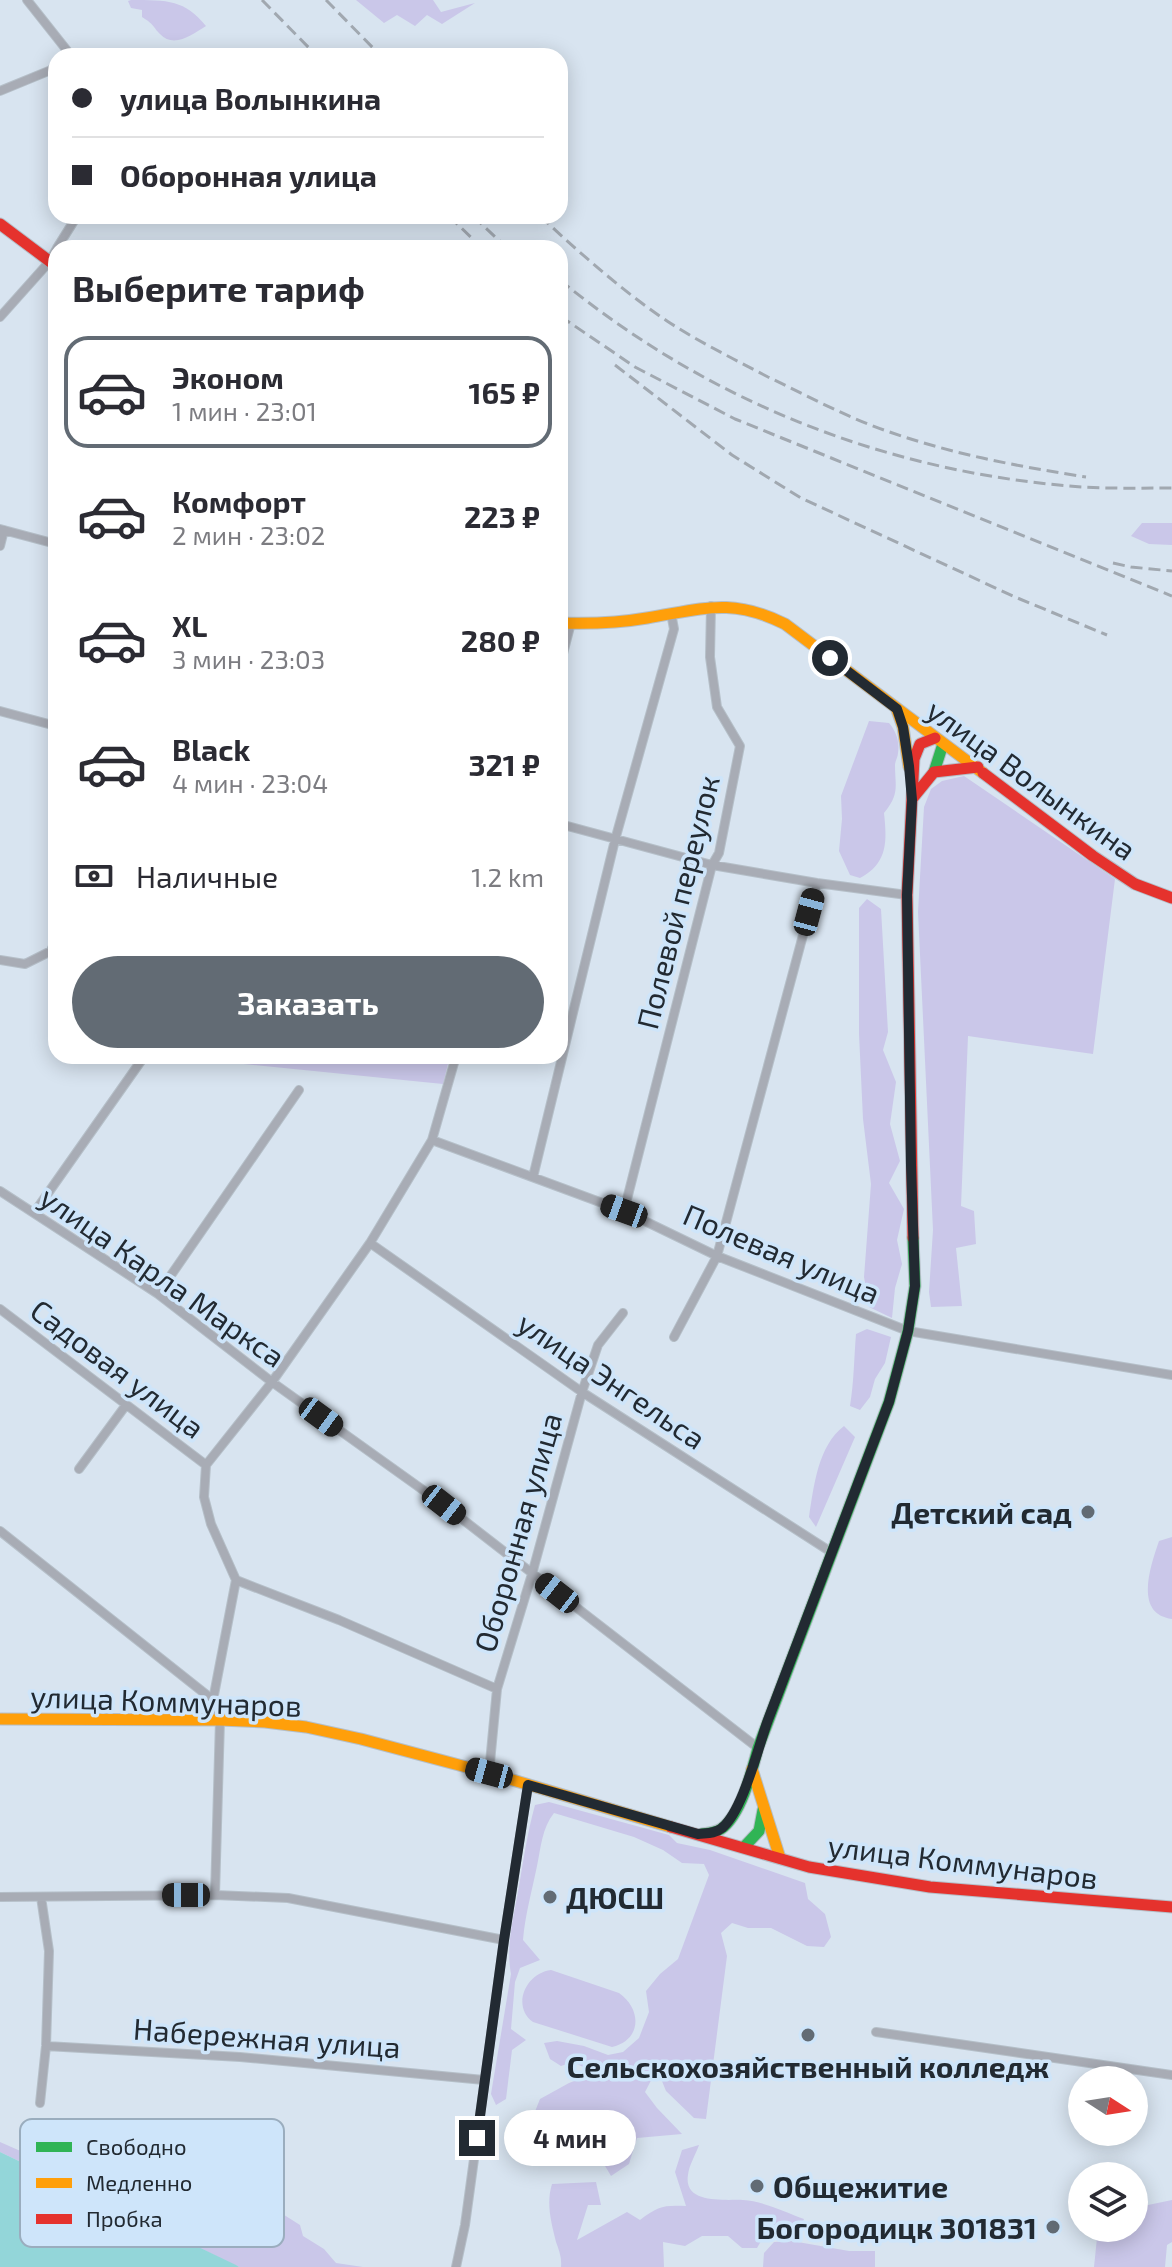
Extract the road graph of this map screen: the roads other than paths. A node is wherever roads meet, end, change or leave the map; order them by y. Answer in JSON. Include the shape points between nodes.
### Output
{"nodes":[{"id":1,"x":27,"y":0,"type":"edge"},
{"id":2,"x":65,"y":48,"type":"edge"},
{"id":3,"x":48,"y":71,"type":"edge"},
{"id":4,"x":0,"y":91,"type":"edge"},
{"id":5,"x":0,"y":224,"type":"edge"},
{"id":6,"x":48,"y":252,"type":"edge"},
{"id":7,"x":48,"y":264,"type":"edge"},
{"id":8,"x":0,"y":317,"type":"edge"},
{"id":9,"x":2,"y":529,"type":"edge"},
{"id":10,"x":48,"y":542,"type":"edge"},
{"id":11,"x":0,"y":546,"type":"edge"},
{"id":12,"x":711,"y":606,"type":"junction"},
{"id":13,"x":671,"y":613,"type":"junction"},
{"id":14,"x":568,"y":623,"type":"edge"},
{"id":15,"x":897,"y":709,"type":"junction"},
{"id":16,"x":0,"y":711,"type":"edge"},
{"id":17,"x":48,"y":724,"type":"edge"},
{"id":18,"x":939,"y":741,"type":"junction"},
{"id":19,"x":978,"y":767,"type":"junction"},
{"id":20,"x":934,"y":772,"type":"junction"},
{"id":21,"x":912,"y":800,"type":"junction"},
{"id":22,"x":568,"y":826,"type":"edge"},
{"id":23,"x":615,"y":840,"type":"junction"},
{"id":24,"x":712,"y":865,"type":"junction"},
{"id":25,"x":817,"y":883,"type":"junction"},
{"id":26,"x":907,"y":895,"type":"junction"},
{"id":27,"x":1172,"y":898,"type":"edge"},
{"id":28,"x":48,"y":952,"type":"edge"},
{"id":29,"x":0,"y":960,"type":"edge"},
{"id":30,"x":568,"y":1033,"type":"edge"},
{"id":31,"x":139,"y":1064,"type":"edge"},
{"id":32,"x":454,"y":1064,"type":"edge"},
{"id":33,"x":560,"y":1064,"type":"edge"},
{"id":34,"x":299,"y":1090,"type":"dead end"},
{"id":35,"x":432,"y":1140,"type":"junction"},
{"id":36,"x":533,"y":1177,"type":"junction"},
{"id":37,"x":0,"y":1191,"type":"edge"},
{"id":38,"x":624,"y":1211,"type":"junction"},
{"id":39,"x":34,"y":1213,"type":"junction"},
{"id":40,"x":370,"y":1243,"type":"junction"},
{"id":41,"x":717,"y":1256,"type":"junction"},
{"id":42,"x":158,"y":1294,"type":"junction"},
{"id":43,"x":0,"y":1309,"type":"edge"},
{"id":44,"x":623,"y":1313,"type":"dead end"},
{"id":45,"x":908,"y":1331,"type":"junction"},
{"id":46,"x":674,"y":1337,"type":"dead end"},
{"id":47,"x":1172,"y":1375,"type":"edge"},
{"id":48,"x":272,"y":1382,"type":"junction"},
{"id":49,"x":582,"y":1392,"type":"junction"},
{"id":50,"x":126,"y":1405,"type":"junction"},
{"id":51,"x":206,"y":1465,"type":"junction"},
{"id":52,"x":79,"y":1469,"type":"dead end"},
{"id":53,"x":0,"y":1531,"type":"edge"},
{"id":54,"x":831,"y":1552,"type":"junction"},
{"id":55,"x":532,"y":1574,"type":"junction"},
{"id":56,"x":236,"y":1580,"type":"junction"},
{"id":57,"x":497,"y":1689,"type":"junction"},
{"id":58,"x":213,"y":1700,"type":"junction"},
{"id":59,"x":0,"y":1719,"type":"edge"},
{"id":60,"x":220,"y":1720,"type":"junction"},
{"id":61,"x":758,"y":1748,"type":"junction"},
{"id":62,"x":752,"y":1769,"type":"junction"},
{"id":63,"x":489,"y":1773,"type":"junction"},
{"id":64,"x":528,"y":1785,"type":"junction"},
{"id":65,"x":763,"y":1803,"type":"junction"},
{"id":66,"x":731,"y":1819,"type":"junction"},
{"id":67,"x":698,"y":1834,"type":"junction"},
{"id":68,"x":740,"y":1846,"type":"junction"},
{"id":69,"x":780,"y":1858,"type":"junction"},
{"id":70,"x":215,"y":1895,"type":"junction"},
{"id":71,"x":0,"y":1897,"type":"edge"},
{"id":72,"x":41,"y":1897,"type":"junction"},
{"id":73,"x":1172,"y":1907,"type":"edge"},
{"id":74,"x":504,"y":1940,"type":"junction"},
{"id":75,"x":876,"y":2032,"type":"dead end"},
{"id":76,"x":46,"y":2046,"type":"junction"},
{"id":77,"x":1172,"y":2075,"type":"edge"},
{"id":78,"x":484,"y":2080,"type":"junction"},
{"id":79,"x":40,"y":2103,"type":"dead end"},
{"id":80,"x":456,"y":2267,"type":"edge"}],
"edges":[{"from":1,"to":2,"type":"street"},
{"from":3,"to":4,"type":"street"},
{"from":5,"to":6,"type":"street"},
{"from":7,"to":8,"type":"street"},
{"from":9,"to":10,"type":"street"},
{"from":9,"to":11,"type":"street"},
{"from":12,"to":13,"type":"street","name":"улица Волынкина"},
{"from":12,"to":15,"type":"street","name":"улица Волынкина","via":[[765,612]]},
{"from":12,"to":24,"type":"street","name":"Полевой переулок","via":[[710,657],[717,707],[740,746],[719,853]]},
{"from":13,"to":14,"type":"street","name":"улица Волынкина"},
{"from":13,"to":23,"type":"street","via":[[674,629]]},
{"from":15,"to":18,"type":"street","name":"улица Волынкина"},
{"from":15,"to":21,"type":"street"},
{"from":16,"to":17,"type":"street"},
{"from":18,"to":19,"type":"street","name":"улица Волынкина"},
{"from":18,"to":20,"type":"street"},
{"from":18,"to":21,"type":"street","via":[[920,744]]},
{"from":19,"to":20,"type":"street"},
{"from":19,"to":27,"type":"street","name":"улица Волынкина","via":[[1093,856],[1135,884]]},
{"from":20,"to":21,"type":"street"},
{"from":21,"to":26,"type":"street"},
{"from":22,"to":23,"type":"street"},
{"from":23,"to":24,"type":"street"},
{"from":23,"to":30,"type":"street"},
{"from":24,"to":25,"type":"street"},
{"from":24,"to":38,"type":"street","name":"Полевой переулок"},
{"from":25,"to":26,"type":"street"},
{"from":25,"to":41,"type":"street"},
{"from":26,"to":45,"type":"street","via":[[915,1274]]},
{"from":28,"to":29,"type":"street","via":[[25,964]]},
{"from":31,"to":39,"type":"street"},
{"from":32,"to":35,"type":"street"},
{"from":33,"to":36,"type":"street"},
{"from":34,"to":42,"type":"street"},
{"from":35,"to":36,"type":"street","name":"Полевая улица"},
{"from":35,"to":40,"type":"street"},
{"from":36,"to":38,"type":"street","name":"Полевая улица"},
{"from":37,"to":39,"type":"street","name":"улица Карла Маркса"},
{"from":38,"to":41,"type":"street","name":"Полевая улица"},
{"from":39,"to":42,"type":"street","name":"улица Карла Маркса"},
{"from":40,"to":48,"type":"street"},
{"from":40,"to":49,"type":"street","name":"улица Энгельса"},
{"from":41,"to":45,"type":"street","name":"Полевая улица"},
{"from":41,"to":46,"type":"street"},
{"from":42,"to":48,"type":"street","name":"улица Карла Маркса"},
{"from":43,"to":50,"type":"street","name":"Садовая улица"},
{"from":44,"to":49,"type":"street","name":"Оборонная улица","via":[[598,1345]]},
{"from":45,"to":47,"type":"street","name":"Полевая улица"},
{"from":45,"to":54,"type":"street","via":[[889,1402]]},
{"from":48,"to":51,"type":"street"},
{"from":48,"to":55,"type":"street","name":"улица Карла Маркса"},
{"from":49,"to":54,"type":"street","name":"улица Энгельса"},
{"from":49,"to":55,"type":"street","name":"Оборонная улица"},
{"from":50,"to":51,"type":"street","name":"Садовая улица"},
{"from":50,"to":52,"type":"street"},
{"from":51,"to":56,"type":"street","via":[[204,1497],[211,1524]]},
{"from":53,"to":58,"type":"street"},
{"from":54,"to":61,"type":"street"},
{"from":55,"to":57,"type":"street","name":"Оборонная улица"},
{"from":55,"to":61,"type":"street","name":"улица Карла Маркса"},
{"from":56,"to":57,"type":"street"},
{"from":56,"to":58,"type":"street"},
{"from":57,"to":63,"type":"street","name":"Оборонная улица"},
{"from":58,"to":60,"type":"street"},
{"from":59,"to":60,"type":"street","name":"улица Коммунаров"},
{"from":60,"to":63,"type":"street","name":"улица Коммунаров","via":[[306,1727]]},
{"from":60,"to":70,"type":"street"},
{"from":61,"to":62,"type":"street"},
{"from":62,"to":65,"type":"street"},
{"from":62,"to":66,"type":"street"},
{"from":63,"to":64,"type":"street","name":"улица Коммунаров"},
{"from":64,"to":67,"type":"street","name":"улица Коммунаров"},
{"from":64,"to":74,"type":"street"},
{"from":65,"to":68,"type":"street","via":[[759,1831]]},
{"from":65,"to":69,"type":"street"},
{"from":66,"to":67,"type":"street","via":[[720,1830]]},
{"from":66,"to":68,"type":"street"},
{"from":67,"to":68,"type":"street","name":"улица Коммунаров"},
{"from":68,"to":69,"type":"street","name":"улица Коммунаров"},
{"from":69,"to":73,"type":"street","name":"улица Коммунаров","via":[[930,1887]]},
{"from":70,"to":72,"type":"street"},
{"from":70,"to":74,"type":"street","via":[[288,1898]]},
{"from":71,"to":72,"type":"street"},
{"from":72,"to":76,"type":"street","via":[[49,1951]]},
{"from":74,"to":78,"type":"street"},
{"from":75,"to":77,"type":"street"},
{"from":76,"to":78,"type":"street","name":"Набережная улица","via":[[240,2057]]},
{"from":76,"to":79,"type":"street"},
{"from":78,"to":80,"type":"street"}]}
